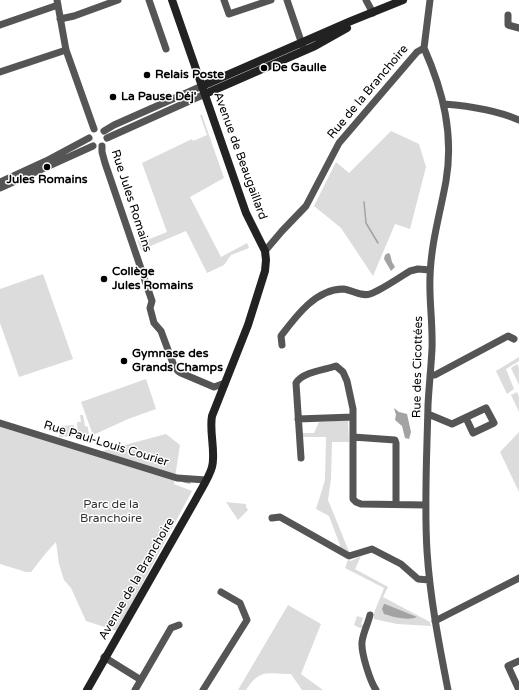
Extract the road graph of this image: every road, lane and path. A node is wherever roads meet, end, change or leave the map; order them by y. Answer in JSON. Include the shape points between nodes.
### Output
{"nodes":[{"id":1,"x":118,"y":0,"type":"edge"},
{"id":2,"x":150,"y":0,"type":"edge"},
{"id":3,"x":172,"y":0,"type":"edge"},
{"id":4,"x":224,"y":0,"type":"edge"},
{"id":5,"x":271,"y":0,"type":"edge"},
{"id":6,"x":287,"y":0,"type":"edge"},
{"id":7,"x":366,"y":0,"type":"edge"},
{"id":8,"x":404,"y":0,"type":"edge"},
{"id":9,"x":430,"y":0,"type":"edge"},
{"id":10,"x":57,"y":2,"type":"edge"},
{"id":11,"x":373,"y":13,"type":"junction"},
{"id":12,"x":508,"y":15,"type":"dead end"},
{"id":13,"x":60,"y":19,"type":"junction"},
{"id":14,"x":0,"y":24,"type":"edge"},
{"id":15,"x":519,"y":28,"type":"edge"},
{"id":16,"x":303,"y":46,"type":"junction"},
{"id":17,"x":424,"y":48,"type":"junction"},
{"id":18,"x":166,"y":49,"type":"dead end"},
{"id":19,"x":66,"y":50,"type":"junction"},
{"id":20,"x":0,"y":72,"type":"edge"},
{"id":21,"x":203,"y":90,"type":"junction"},
{"id":22,"x":444,"y":104,"type":"junction"},
{"id":23,"x":519,"y":120,"type":"edge"},
{"id":24,"x":94,"y":129,"type":"junction"},
{"id":25,"x":106,"y":135,"type":"junction"},
{"id":26,"x":89,"y":138,"type":"junction"},
{"id":27,"x":94,"y":146,"type":"junction"},
{"id":28,"x":102,"y":146,"type":"junction"},
{"id":29,"x":0,"y":182,"type":"edge"},
{"id":30,"x":0,"y":188,"type":"edge"},
{"id":31,"x":265,"y":251,"type":"junction"},
{"id":32,"x":430,"y":270,"type":"junction"},
{"id":33,"x":514,"y":339,"type":"dead end"},
{"id":34,"x":282,"y":345,"type":"dead end"},
{"id":35,"x":430,"y":375,"type":"junction"},
{"id":36,"x":225,"y":383,"type":"junction"},
{"id":37,"x":428,"y":414,"type":"junction"},
{"id":38,"x":353,"y":417,"type":"junction"},
{"id":39,"x":466,"y":418,"type":"dead end"},
{"id":40,"x":298,"y":419,"type":"junction"},
{"id":41,"x":0,"y":423,"type":"edge"},
{"id":42,"x":354,"y":437,"type":"junction"},
{"id":43,"x":300,"y":458,"type":"dead end"},
{"id":44,"x":206,"y":480,"type":"junction"},
{"id":45,"x":396,"y":504,"type":"junction"},
{"id":46,"x":426,"y":505,"type":"junction"},
{"id":47,"x":272,"y":518,"type":"dead end"},
{"id":48,"x":519,"y":578,"type":"edge"},
{"id":49,"x":429,"y":580,"type":"junction"},
{"id":50,"x":221,"y":592,"type":"dead end"},
{"id":51,"x":370,"y":615,"type":"dead end"},
{"id":52,"x":435,"y":621,"type":"junction"},
{"id":53,"x":179,"y":625,"type":"dead end"},
{"id":54,"x":104,"y":658,"type":"junction"},
{"id":55,"x":519,"y":661,"type":"edge"},
{"id":56,"x":141,"y":680,"type":"junction"},
{"id":57,"x":87,"y":690,"type":"edge"},
{"id":58,"x":135,"y":690,"type":"edge"},
{"id":59,"x":202,"y":690,"type":"edge"},
{"id":60,"x":376,"y":690,"type":"edge"},
{"id":61,"x":448,"y":690,"type":"edge"},
{"id":62,"x":519,"y":690,"type":"edge"}],
"edges":[{"from":1,"to":13,"type":"street"},
{"from":2,"to":18,"type":"street"},
{"from":3,"to":21,"type":"main road","name":"Avenue de Beaugaillard"},
{"from":4,"to":5,"type":"street","via":[[229,14]]},
{"from":6,"to":16,"type":"street"},
{"from":7,"to":11,"type":"street"},
{"from":8,"to":11,"type":"main road"},
{"from":9,"to":17,"type":"street"},
{"from":10,"to":13,"type":"street"},
{"from":10,"to":14,"type":"street"},
{"from":11,"to":16,"type":"main road","via":[[351,21]]},
{"from":12,"to":15,"type":"street","via":[[508,25]]},
{"from":13,"to":19,"type":"street"},
{"from":16,"to":21,"type":"main road"},
{"from":17,"to":22,"type":"street","name":"Rue des Cicottées"},
{"from":17,"to":31,"type":"street","name":"Rue de la Branchoire","via":[[417,52],[346,133],[306,206]]},
{"from":19,"to":20,"type":"street"},
{"from":19,"to":24,"type":"street"},
{"from":21,"to":25,"type":"street"},
{"from":21,"to":31,"type":"main road","name":"Avenue de Beaugaillard","via":[[246,213]]},
{"from":22,"to":23,"type":"street","via":[[504,114]]},
{"from":22,"to":32,"type":"street","name":"Rue des Cicottées","via":[[448,162]]},
{"from":24,"to":25,"type":"street","via":[[101,129]]},
{"from":24,"to":26,"type":"street"},
{"from":25,"to":28,"type":"street","via":[[106,142]]},
{"from":26,"to":27,"type":"street"},
{"from":26,"to":29,"type":"street"},
{"from":27,"to":28,"type":"street"},
{"from":27,"to":30,"type":"street"},
{"from":28,"to":36,"type":"street","name":"Rue Jules Romains","via":[[105,162],[152,301],[150,308],[154,323],[161,330],[174,366],[181,373],[214,387]]},
{"from":31,"to":36,"type":"main road","via":[[266,265],[250,319]]},
{"from":32,"to":34,"type":"street","via":[[410,271],[370,294],[342,289],[323,295],[297,316],[281,336]]},
{"from":32,"to":35,"type":"street","name":"Rue des Cicottées"},
{"from":33,"to":35,"type":"street","via":[[508,336],[435,375]]},
{"from":35,"to":37,"type":"street","name":"Rue des Cicottées"},
{"from":36,"to":44,"type":"main road","via":[[210,425],[212,463]]},
{"from":37,"to":39,"type":"street","via":[[452,424]]},
{"from":37,"to":46,"type":"street","name":"Rue des Cicottées"},
{"from":38,"to":40,"type":"street"},
{"from":38,"to":40,"type":"street","via":[[347,381],[343,372],[336,366],[308,374],[298,380],[295,390]]},
{"from":38,"to":42,"type":"street"},
{"from":40,"to":43,"type":"street"},
{"from":41,"to":44,"type":"street","name":"Rue Paul-Louis Courier","via":[[177,478]]},
{"from":42,"to":45,"type":"street","via":[[395,440]]},
{"from":42,"to":45,"type":"street","via":[[353,499],[360,504]]},
{"from":44,"to":54,"type":"main road","name":"Avenue de la Branchoire"},
{"from":45,"to":46,"type":"street"},
{"from":46,"to":49,"type":"street","name":"Rue des Cicottées"},
{"from":47,"to":49,"type":"street","via":[[280,517],[348,556],[372,549],[401,564],[418,579]]},
{"from":48,"to":52,"type":"street"},
{"from":49,"to":52,"type":"street","name":"Rue des Cicottées"},
{"from":50,"to":59,"type":"street","via":[[240,603],[247,620]]},
{"from":51,"to":60,"type":"street","via":[[362,643],[367,671]]},
{"from":52,"to":61,"type":"street","name":"Rue des Cicottées"},
{"from":53,"to":56,"type":"street","via":[[171,628]]},
{"from":54,"to":56,"type":"street"},
{"from":54,"to":57,"type":"main road","name":"Avenue de la Branchoire"},
{"from":55,"to":62,"type":"street","via":[[508,666]]},
{"from":56,"to":58,"type":"street"}]}
